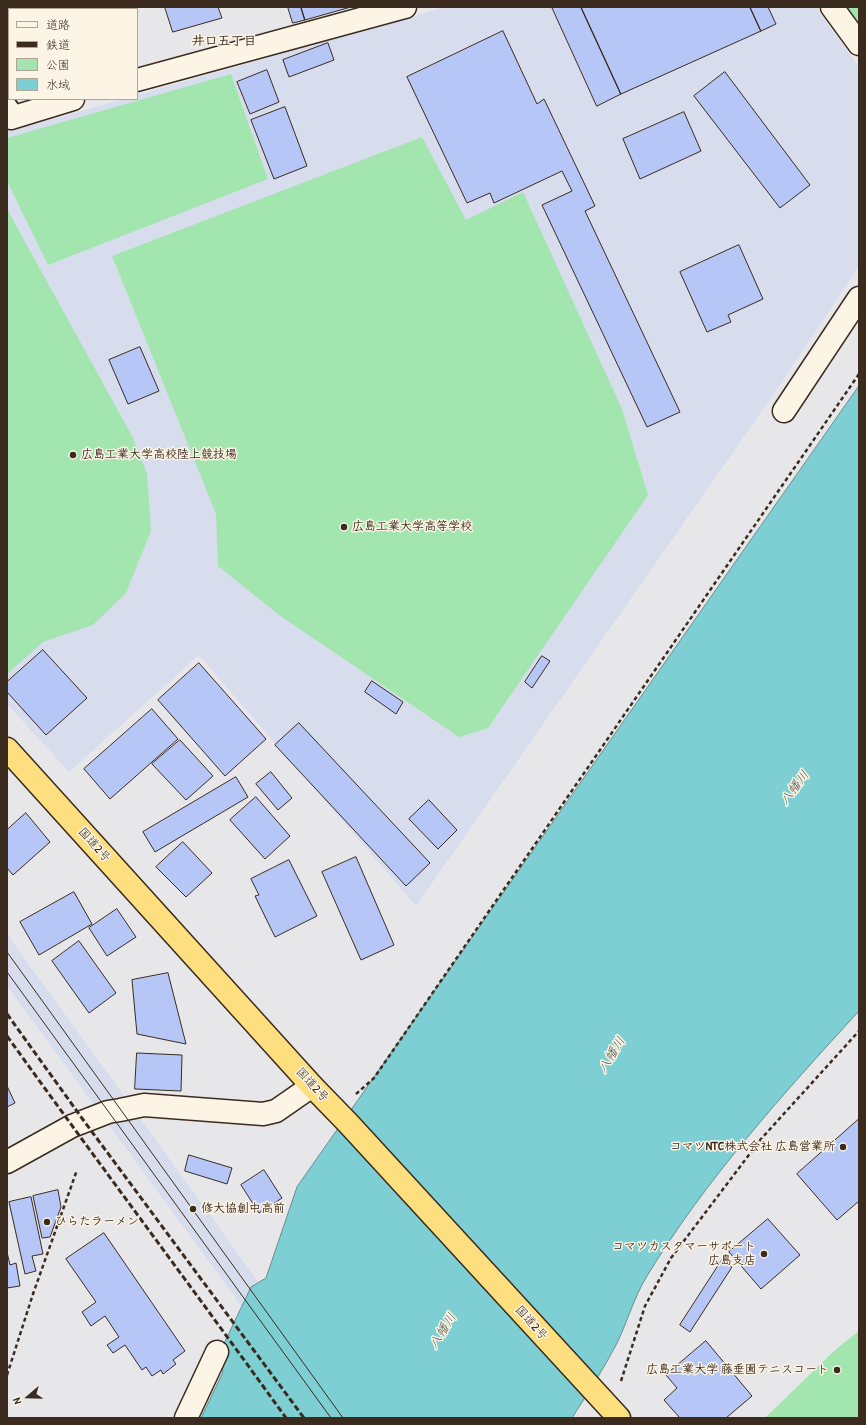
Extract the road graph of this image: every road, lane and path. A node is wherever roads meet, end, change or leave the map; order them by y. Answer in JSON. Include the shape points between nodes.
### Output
{"nodes":[{"id":1,"x":405,"y":7,"type":"edge"},
{"id":2,"x":832,"y":7,"type":"edge"},
{"id":3,"x":859,"y":44,"type":"edge"},
{"id":4,"x":138,"y":80,"type":"edge"},
{"id":5,"x":70,"y":100,"type":"edge"},
{"id":6,"x":7,"y":108,"type":"edge"},
{"id":7,"x":859,"y":298,"type":"edge"},
{"id":8,"x":859,"y":374,"type":"edge"},
{"id":9,"x":784,"y":411,"type":"dead end"},
{"id":10,"x":7,"y":749,"type":"edge"},
{"id":11,"x":859,"y":1031,"type":"edge"},
{"id":12,"x":312,"y":1086,"type":"junction"},
{"id":13,"x":356,"y":1094,"type":"dead end"},
{"id":14,"x":7,"y":1162,"type":"edge"},
{"id":15,"x":77,"y":1170,"type":"dead end"},
{"id":16,"x":217,"y":1352,"type":"dead end"},
{"id":17,"x":7,"y":1375,"type":"edge"},
{"id":18,"x":621,"y":1381,"type":"dead end"},
{"id":19,"x":613,"y":1412,"type":"edge"},
{"id":20,"x":186,"y":1418,"type":"edge"}],
"edges":[{"from":1,"to":4,"type":"street"},
{"from":2,"to":3,"type":"street"},
{"from":5,"to":6,"type":"street","via":[[11,118]]},
{"from":7,"to":9,"type":"street"},
{"from":8,"to":13,"type":"path","via":[[379,1071]]},
{"from":10,"to":12,"type":"highway","name":"国道2号"},
{"from":11,"to":18,"type":"path","via":[[761,1139],[671,1258],[645,1306]]},
{"from":12,"to":14,"type":"street","via":[[276,1111],[262,1114],[144,1106],[108,1112],[72,1126]]},
{"from":12,"to":19,"type":"highway","name":"国道2号"},
{"from":15,"to":17,"type":"path"},
{"from":16,"to":20,"type":"street"}]}
